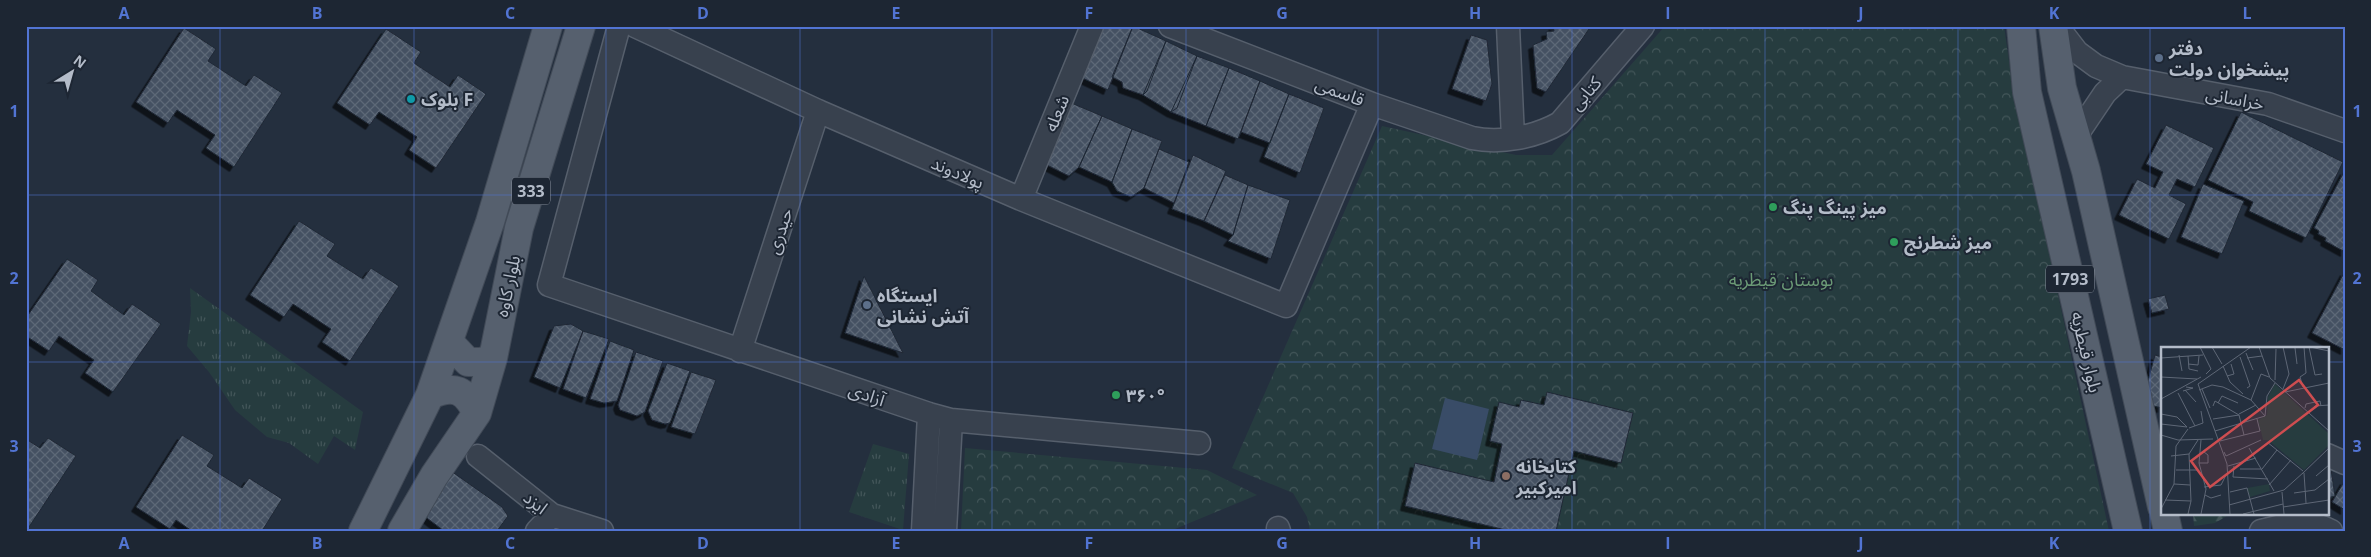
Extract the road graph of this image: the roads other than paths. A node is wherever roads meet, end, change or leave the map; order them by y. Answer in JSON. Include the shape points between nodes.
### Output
{"nodes":[{"id":1,"x":548,"y":26,"type":"edge"},
{"id":2,"x":581,"y":26,"type":"edge"},
{"id":3,"x":619,"y":26,"type":"edge"},
{"id":4,"x":636,"y":26,"type":"edge"},
{"id":5,"x":1092,"y":26,"type":"edge"},
{"id":6,"x":1170,"y":26,"type":"edge"},
{"id":7,"x":1508,"y":26,"type":"edge"},
{"id":8,"x":1643,"y":26,"type":"edge"},
{"id":9,"x":2021,"y":26,"type":"edge"},
{"id":10,"x":2053,"y":26,"type":"edge"},
{"id":11,"x":2057,"y":26,"type":"edge"},
{"id":12,"x":2122,"y":77,"type":"junction"},
{"id":13,"x":2062,"y":88,"type":"junction"},
{"id":14,"x":2027,"y":92,"type":"junction"},
{"id":15,"x":1372,"y":104,"type":"junction"},
{"id":16,"x":818,"y":111,"type":"junction"},
{"id":17,"x":2345,"y":131,"type":"edge"},
{"id":18,"x":2076,"y":136,"type":"junction"},
{"id":19,"x":1513,"y":138,"type":"junction"},
{"id":20,"x":2086,"y":171,"type":"junction"},
{"id":21,"x":2047,"y":181,"type":"junction"},
{"id":22,"x":1021,"y":199,"type":"junction"},
{"id":23,"x":449,"y":342,"type":"junction"},
{"id":24,"x":740,"y":351,"type":"junction"},
{"id":25,"x":492,"y":358,"type":"junction"},
{"id":26,"x":430,"y":396,"type":"junction"},
{"id":27,"x":477,"y":413,"type":"junction"},
{"id":28,"x":929,"y":414,"type":"junction"},
{"id":29,"x":951,"y":420,"type":"junction"},
{"id":30,"x":1199,"y":443,"type":"dead end"},
{"id":31,"x":2328,"y":455,"type":"edge"},
{"id":32,"x":478,"y":456,"type":"dead end"},
{"id":33,"x":2157,"y":461,"type":"edge"},
{"id":34,"x":2345,"y":463,"type":"edge"},
{"id":35,"x":2161,"y":498,"type":"edge"},
{"id":36,"x":2164,"y":514,"type":"edge"},
{"id":37,"x":544,"y":523,"type":"edge"},
{"id":38,"x":363,"y":531,"type":"edge"},
{"id":39,"x":402,"y":531,"type":"edge"},
{"id":40,"x":602,"y":531,"type":"edge"},
{"id":41,"x":923,"y":531,"type":"edge"},
{"id":42,"x":945,"y":531,"type":"edge"},
{"id":43,"x":2128,"y":531,"type":"edge"},
{"id":44,"x":2168,"y":531,"type":"edge"},
{"id":45,"x":2260,"y":531,"type":"edge"},
{"id":46,"x":2331,"y":531,"type":"edge"}],
"edges":[{"from":1,"to":23,"type":"main road","name":"بلوار کاوه","number":"333","via":[[490,222]]},
{"from":2,"to":25,"type":"main road","name":"بلوار کاوه","number":"333","via":[[519,228]]},
{"from":3,"to":24,"type":"street","name":"آزادی","via":[[549,285]]},
{"from":4,"to":16,"type":"street","name":"پولادوند"},
{"from":5,"to":22,"type":"street","name":"شعله"},
{"from":6,"to":15,"type":"street","name":"قاسمی"},
{"from":7,"to":19,"type":"street"},
{"from":8,"to":19,"type":"street","name":"کتابی","via":[[1560,123]]},
{"from":9,"to":14,"type":"main road","name":"بلوار قیطریه","number":"1793"},
{"from":10,"to":13,"type":"main road","number":"1793"},
{"from":11,"to":12,"type":"street","name":"خراسانی","via":[[2077,52],[2096,66]]},
{"from":12,"to":17,"type":"street","name":"خراسانی","via":[[2268,104]]},
{"from":12,"to":18,"type":"street","via":[[2105,93]]},
{"from":13,"to":14,"type":"main road","via":[[2044,97]]},
{"from":13,"to":18,"type":"main road","number":"1793"},
{"from":14,"to":21,"type":"main road","name":"بلوار قیطریه","number":"1793"},
{"from":15,"to":19,"type":"street","name":"قاسمی","via":[[1484,141]]},
{"from":15,"to":22,"type":"street","name":"پولادوند","via":[[1286,306]]},
{"from":16,"to":22,"type":"street","name":"پولادوند"},
{"from":16,"to":24,"type":"street","name":"حیدری"},
{"from":18,"to":20,"type":"main road","number":"1793"},
{"from":20,"to":21,"type":"main road","via":[[2065,167],[2054,172]]},
{"from":20,"to":33,"type":"main road","number":"1793"},
{"from":21,"to":43,"type":"main road","name":"بلوار قیطریه","number":"1793"},
{"from":23,"to":25,"type":"main road","via":[[468,362]]},
{"from":23,"to":26,"type":"main road","name":"بلوار کاوه","number":"333"},
{"from":24,"to":28,"type":"street","name":"آزادی"},
{"from":25,"to":27,"type":"main road","name":"بلوار کاوه","number":"333"},
{"from":26,"to":27,"type":"main road","via":[[444,389],[458,390],[469,398]]},
{"from":26,"to":38,"type":"main road","name":"بلوار کاوه","number":"333"},
{"from":27,"to":39,"type":"main road","name":"بلوار کاوه","number":"333"},
{"from":28,"to":29,"type":"street","name":"آزادی"},
{"from":28,"to":41,"type":"street"},
{"from":29,"to":30,"type":"street","name":"آزادی"},
{"from":29,"to":42,"type":"street"},
{"from":31,"to":34,"type":"street"},
{"from":32,"to":37,"type":"street","name":"ایزد"},
{"from":33,"to":35,"type":"main road","number":"1793"},
{"from":36,"to":44,"type":"main road"},
{"from":37,"to":40,"type":"street","name":"ایزد"},
{"from":45,"to":46,"type":"street","via":[[2297,522],[2317,523]]}]}
